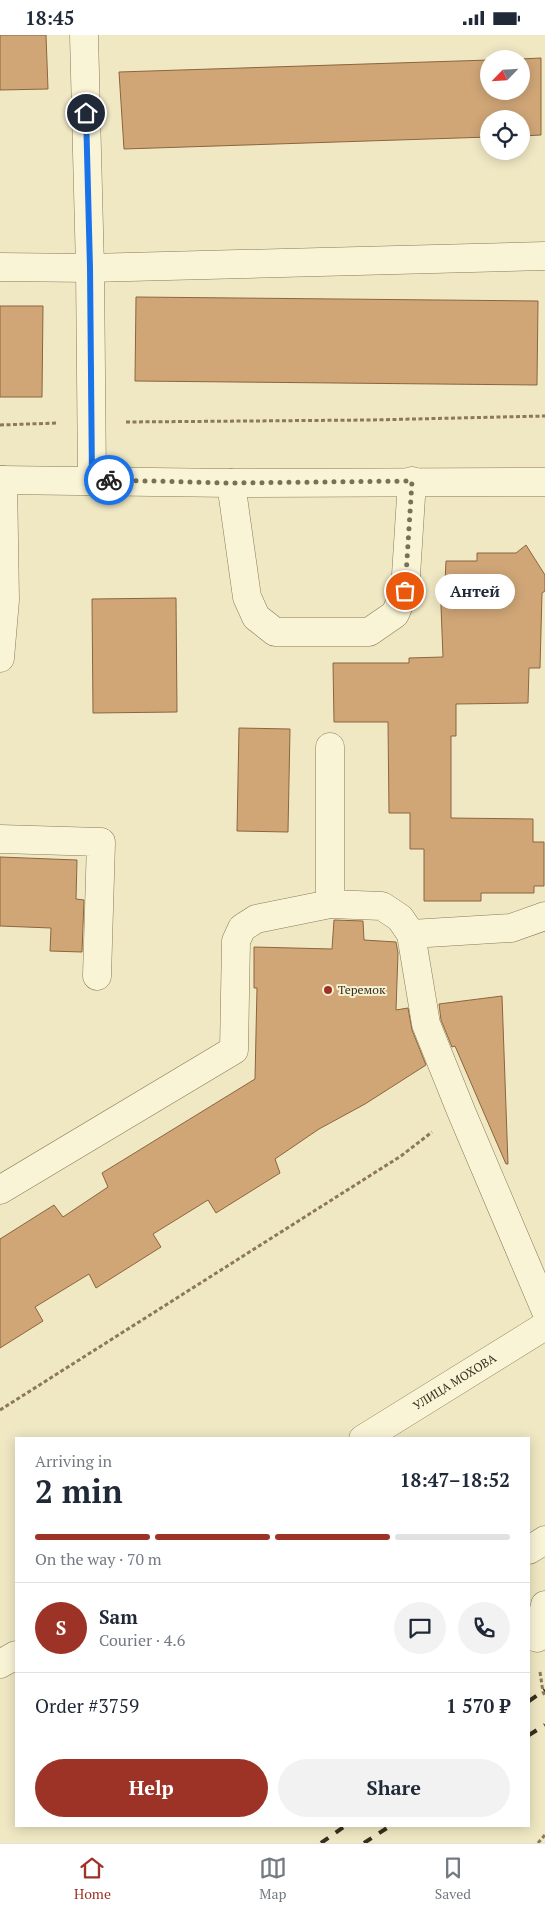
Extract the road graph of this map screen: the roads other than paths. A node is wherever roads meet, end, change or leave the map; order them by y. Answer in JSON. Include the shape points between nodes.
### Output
{"nodes":[{"id":1,"x":84,"y":35,"type":"edge"},
{"id":2,"x":545,"y":256,"type":"edge"},
{"id":3,"x":0,"y":267,"type":"edge"},
{"id":4,"x":90,"y":268,"type":"junction"},
{"id":5,"x":2,"y":480,"type":"edge"},
{"id":6,"x":92,"y":480,"type":"junction"},
{"id":7,"x":412,"y":481,"type":"junction"},
{"id":8,"x":545,"y":482,"type":"edge"},
{"id":9,"x":231,"y":483,"type":"junction"},
{"id":10,"x":0,"y":658,"type":"edge"},
{"id":11,"x":330,"y":747,"type":"dead end"},
{"id":12,"x":0,"y":839,"type":"edge"},
{"id":13,"x":330,"y":904,"type":"junction"},
{"id":14,"x":545,"y":916,"type":"edge"},
{"id":15,"x":411,"y":934,"type":"junction"},
{"id":16,"x":97,"y":976,"type":"dead end"},
{"id":17,"x":0,"y":1190,"type":"edge"},
{"id":18,"x":545,"y":1309,"type":"edge"},
{"id":19,"x":545,"y":1326,"type":"edge"},
{"id":20,"x":366,"y":1437,"type":"edge"},
{"id":21,"x":545,"y":1539,"type":"edge"},
{"id":22,"x":530,"y":1548,"type":"edge"},
{"id":23,"x":545,"y":1605,"type":"edge"},
{"id":24,"x":537,"y":1638,"type":"dead end"}],
"edges":[{"from":1,"to":4,"type":"street"},
{"from":2,"to":4,"type":"street"},
{"from":3,"to":4,"type":"street"},
{"from":4,"to":6,"type":"street"},
{"from":5,"to":6,"type":"street"},
{"from":5,"to":10,"type":"street","via":[[5,600]]},
{"from":6,"to":9,"type":"street"},
{"from":7,"to":8,"type":"street"},
{"from":7,"to":9,"type":"street"},
{"from":7,"to":9,"type":"street","via":[[405,591],[394,614],[369,632],[275,632],[256,617],[247,597]]},
{"from":11,"to":13,"type":"street"},
{"from":12,"to":16,"type":"street","via":[[100,842]]},
{"from":13,"to":15,"type":"street","via":[[382,906],[400,918]]},
{"from":13,"to":17,"type":"street","via":[[256,919],[242,928],[236,941],[234,1050]]},
{"from":14,"to":15,"type":"street","via":[[511,928]]},
{"from":15,"to":18,"type":"street","via":[[426,1024]]},
{"from":19,"to":20,"type":"street","name":"УЛИЦА МОХОВА"},
{"from":21,"to":22,"type":"street"},
{"from":23,"to":24,"type":"street"}]}
